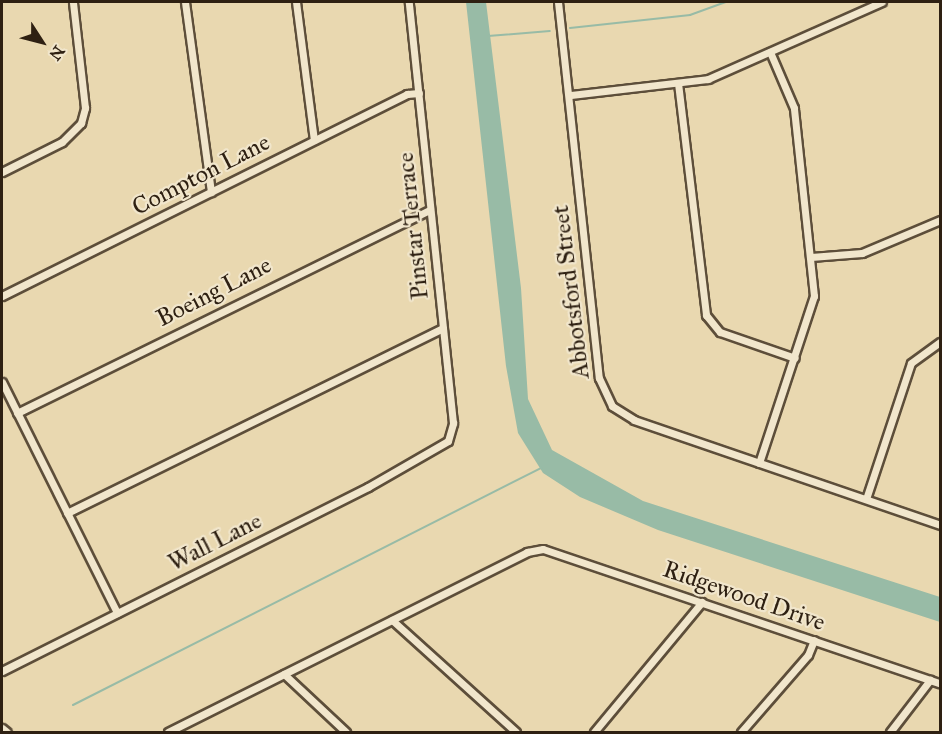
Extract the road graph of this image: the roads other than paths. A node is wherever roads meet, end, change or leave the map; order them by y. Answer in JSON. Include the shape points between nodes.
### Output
{"nodes":[{"id":1,"x":73,"y":2,"type":"edge"},
{"id":2,"x":185,"y":2,"type":"edge"},
{"id":3,"x":296,"y":2,"type":"edge"},
{"id":4,"x":409,"y":2,"type":"edge"},
{"id":5,"x":558,"y":2,"type":"edge"},
{"id":6,"x":882,"y":2,"type":"edge"},
{"id":7,"x":770,"y":52,"type":"junction"},
{"id":8,"x":678,"y":83,"type":"junction"},
{"id":9,"x":419,"y":93,"type":"junction"},
{"id":10,"x":570,"y":95,"type":"junction"},
{"id":11,"x":314,"y":140,"type":"junction"},
{"id":12,"x":2,"y":172,"type":"edge"},
{"id":13,"x":211,"y":192,"type":"junction"},
{"id":14,"x":430,"y":210,"type":"junction"},
{"id":15,"x":940,"y":220,"type":"edge"},
{"id":16,"x":811,"y":257,"type":"junction"},
{"id":17,"x":2,"y":296,"type":"edge"},
{"id":18,"x":443,"y":328,"type":"junction"},
{"id":19,"x":940,"y":342,"type":"edge"},
{"id":20,"x":795,"y":358,"type":"junction"},
{"id":21,"x":2,"y":382,"type":"edge"},
{"id":22,"x":17,"y":413,"type":"junction"},
{"id":23,"x":445,"y":445,"type":"joint"},
{"id":24,"x":759,"y":463,"type":"junction"},
{"id":25,"x":866,"y":499,"type":"junction"},
{"id":26,"x":67,"y":513,"type":"junction"},
{"id":27,"x":940,"y":525,"type":"edge"},
{"id":28,"x":702,"y":602,"type":"junction"},
{"id":29,"x":117,"y":613,"type":"junction"},
{"id":30,"x":392,"y":620,"type":"junction"},
{"id":31,"x":814,"y":640,"type":"junction"},
{"id":32,"x":2,"y":671,"type":"edge"},
{"id":33,"x":284,"y":674,"type":"junction"},
{"id":34,"x":930,"y":680,"type":"junction"},
{"id":35,"x":940,"y":683,"type":"edge"},
{"id":36,"x":2,"y":728,"type":"edge"},
{"id":37,"x":180,"y":730,"type":"edge"},
{"id":38,"x":7,"y":732,"type":"edge"},
{"id":39,"x":168,"y":732,"type":"edge"},
{"id":40,"x":345,"y":732,"type":"edge"},
{"id":41,"x":516,"y":732,"type":"edge"},
{"id":42,"x":594,"y":732,"type":"edge"},
{"id":43,"x":741,"y":732,"type":"edge"},
{"id":44,"x":890,"y":732,"type":"edge"}],
"edges":[{"from":1,"to":12,"type":"street","via":[[85,108],[81,123],[62,142]]},
{"from":2,"to":13,"type":"street"},
{"from":3,"to":11,"type":"street"},
{"from":4,"to":9,"type":"street","name":"Pinstar Terrace"},
{"from":5,"to":10,"type":"street","name":"Abbotsford Street"},
{"from":6,"to":7,"type":"street"},
{"from":7,"to":8,"type":"street","via":[[716,77]]},
{"from":7,"to":16,"type":"street","via":[[794,108]]},
{"from":8,"to":10,"type":"street"},
{"from":8,"to":20,"type":"street","via":[[706,315],[720,332]]},
{"from":9,"to":11,"type":"street","name":"Compton Lane","via":[[407,94]]},
{"from":9,"to":14,"type":"street","name":"Pinstar Terrace"},
{"from":10,"to":24,"type":"street","name":"Abbotsford Street","via":[[603,393],[617,412],[634,420]]},
{"from":11,"to":13,"type":"street","name":"Compton Lane"},
{"from":13,"to":17,"type":"street","name":"Compton Lane"},
{"from":14,"to":18,"type":"street","name":"Pinstar Terrace"},
{"from":14,"to":22,"type":"street","name":"Boeing Lane"},
{"from":15,"to":16,"type":"street","via":[[862,253]]},
{"from":16,"to":20,"type":"street","via":[[814,303]]},
{"from":18,"to":23,"type":"street","name":"Pinstar Terrace","via":[[453,423]]},
{"from":18,"to":26,"type":"street"},
{"from":19,"to":25,"type":"street","via":[[911,363]]},
{"from":20,"to":24,"type":"street"},
{"from":21,"to":22,"type":"street"},
{"from":22,"to":26,"type":"street"},
{"from":23,"to":29,"type":"street","name":"Wall Lane"},
{"from":24,"to":25,"type":"street","name":"Abbotsford Street"},
{"from":25,"to":27,"type":"street","name":"Abbotsford Street"},
{"from":26,"to":29,"type":"street"},
{"from":28,"to":30,"type":"street","name":"Ridgewood Drive","via":[[553,551],[535,550]]},
{"from":28,"to":31,"type":"street","name":"Ridgewood Drive"},
{"from":28,"to":42,"type":"street"},
{"from":29,"to":32,"type":"street","name":"Wall Lane"},
{"from":30,"to":33,"type":"street"},
{"from":30,"to":41,"type":"street"},
{"from":31,"to":34,"type":"street","name":"Ridgewood Drive"},
{"from":31,"to":43,"type":"street","via":[[808,655]]},
{"from":33,"to":37,"type":"street"},
{"from":33,"to":40,"type":"street"},
{"from":34,"to":35,"type":"street","name":"Ridgewood Drive"},
{"from":34,"to":44,"type":"street"},
{"from":36,"to":38,"type":"street"},
{"from":37,"to":39,"type":"street"}]}
